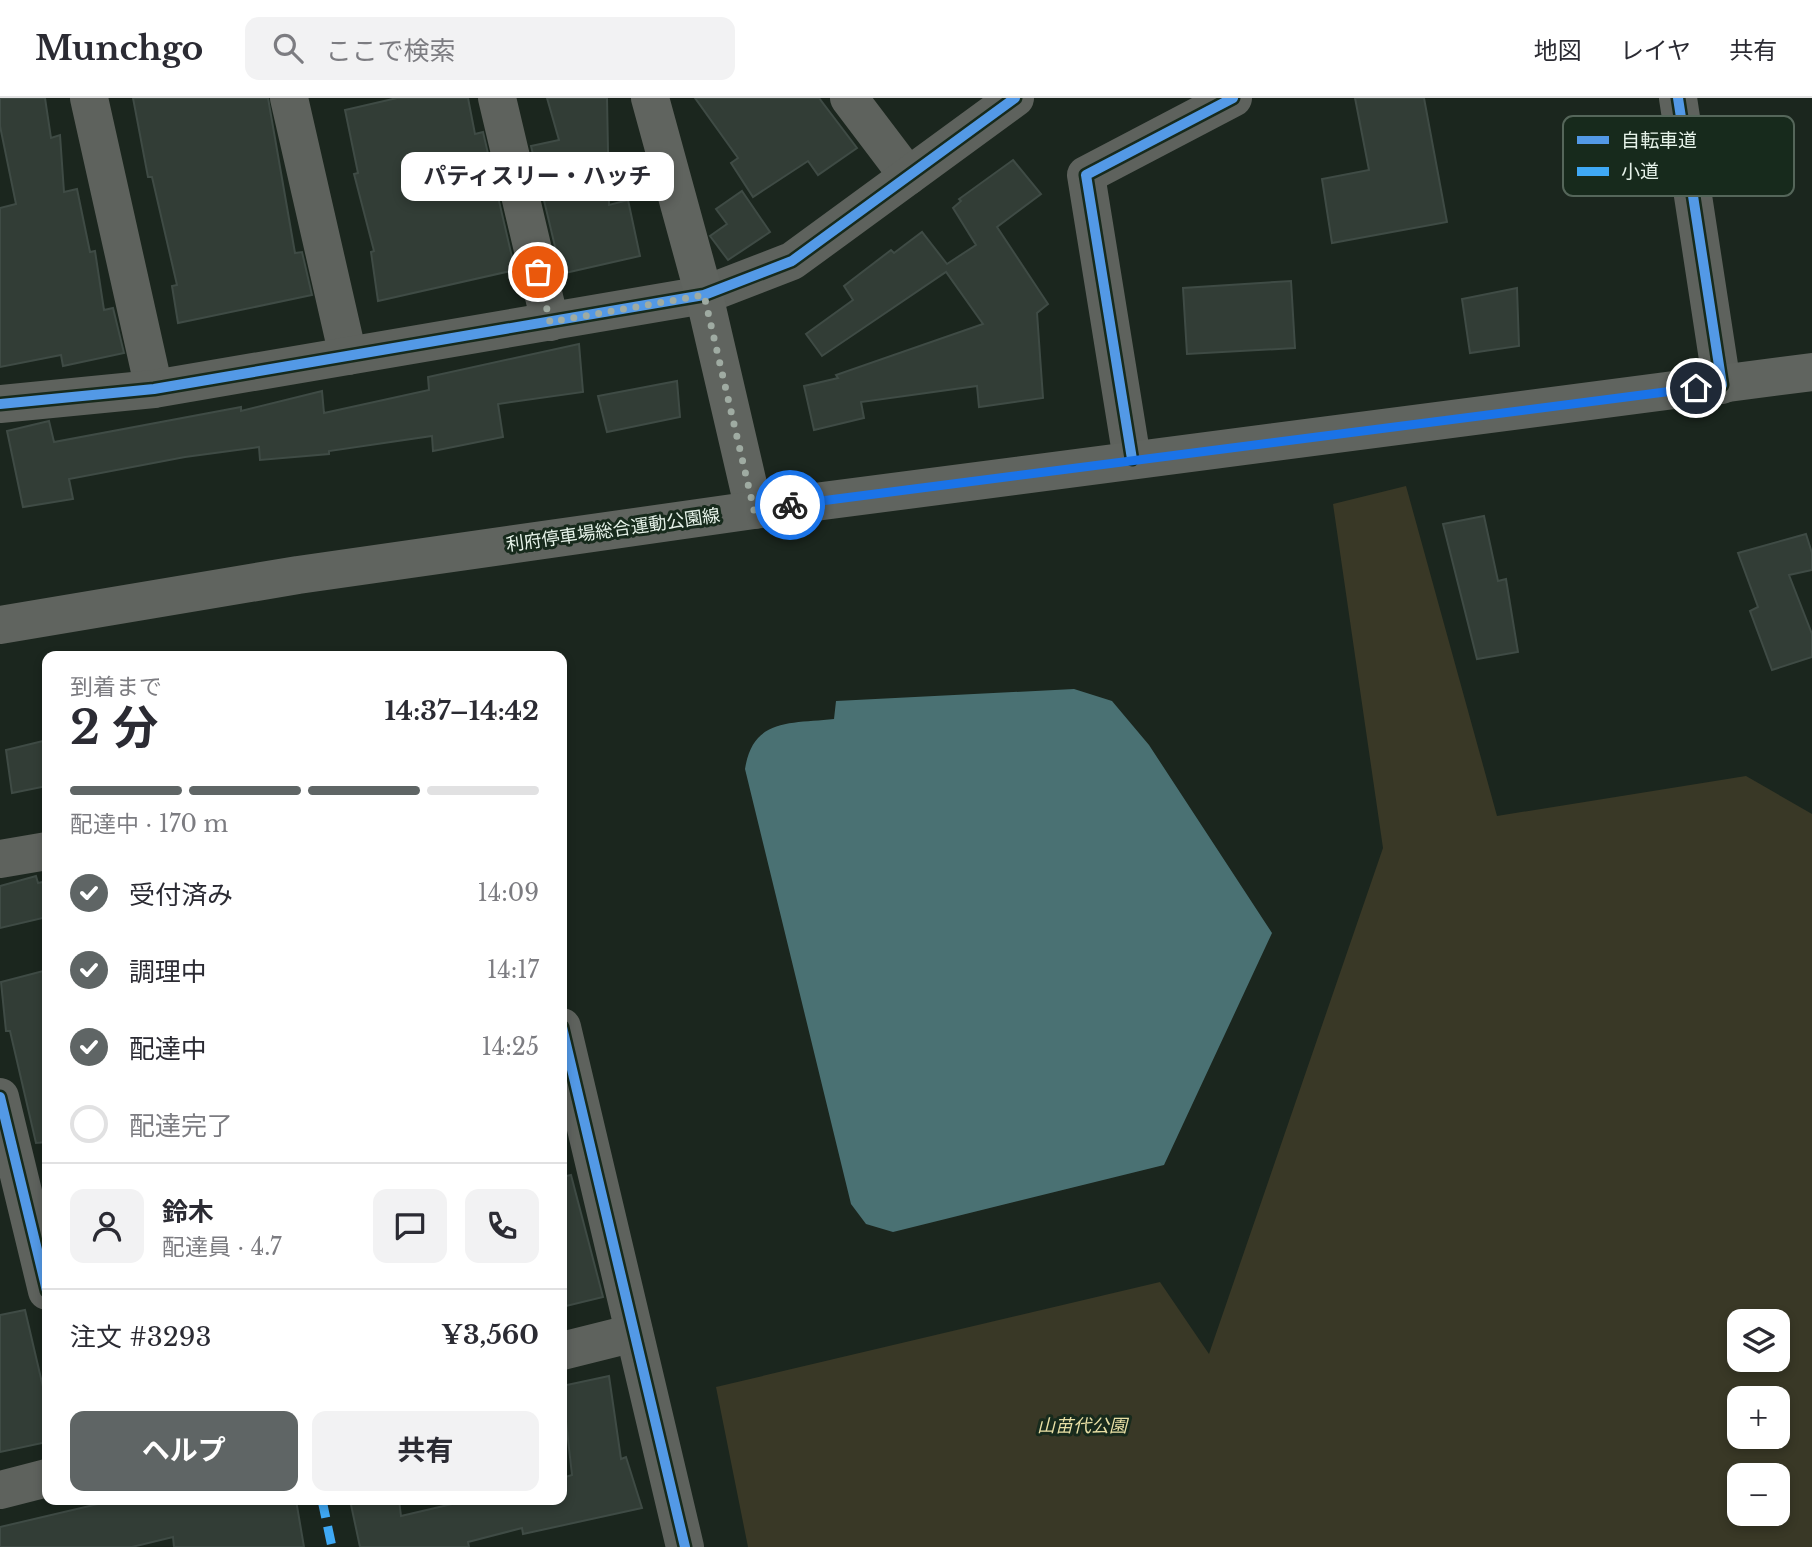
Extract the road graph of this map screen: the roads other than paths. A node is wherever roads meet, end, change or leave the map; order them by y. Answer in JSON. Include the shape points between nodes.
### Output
{"nodes":[{"id":1,"x":89,"y":98,"type":"edge"},
{"id":2,"x":289,"y":98,"type":"edge"},
{"id":3,"x":498,"y":98,"type":"edge"},
{"id":4,"x":650,"y":98,"type":"edge"},
{"id":5,"x":849,"y":98,"type":"edge"},
{"id":6,"x":1015,"y":98,"type":"edge"},
{"id":7,"x":1233,"y":98,"type":"edge"},
{"id":8,"x":1678,"y":98,"type":"edge"},
{"id":9,"x":1681,"y":116,"type":"edge"},
{"id":10,"x":908,"y":176,"type":"junction"},
{"id":11,"x":1693,"y":196,"type":"edge"},
{"id":12,"x":704,"y":295,"type":"junction"},
{"id":13,"x":550,"y":322,"type":"junction"},
{"id":14,"x":348,"y":356,"type":"junction"},
{"id":15,"x":1812,"y":372,"type":"edge"},
{"id":16,"x":1722,"y":385,"type":"junction"},
{"id":17,"x":154,"y":389,"type":"junction"},
{"id":18,"x":0,"y":404,"type":"edge"},
{"id":19,"x":1132,"y":459,"type":"junction"},
{"id":20,"x":754,"y":510,"type":"junction"},
{"id":21,"x":0,"y":625,"type":"edge"},
{"id":22,"x":42,"y":852,"type":"edge"},
{"id":23,"x":0,"y":859,"type":"edge"},
{"id":24,"x":567,"y":1048,"type":"edge"},
{"id":25,"x":0,"y":1097,"type":"edge"},
{"id":26,"x":42,"y":1270,"type":"edge"},
{"id":27,"x":634,"y":1334,"type":"junction"},
{"id":28,"x":567,"y":1350,"type":"edge"},
{"id":29,"x":42,"y":1479,"type":"edge"},
{"id":30,"x":0,"y":1490,"type":"edge"},
{"id":31,"x":685,"y":1547,"type":"edge"}],
"edges":[{"from":1,"to":17,"type":"street"},
{"from":2,"to":14,"type":"street"},
{"from":3,"to":13,"type":"street"},
{"from":4,"to":12,"type":"main road"},
{"from":5,"to":10,"type":"street"},
{"from":6,"to":10,"type":"street"},
{"from":7,"to":19,"type":"street","via":[[1086,175]]},
{"from":8,"to":9,"type":"street"},
{"from":10,"to":12,"type":"street","via":[[792,261]]},
{"from":11,"to":16,"type":"street"},
{"from":12,"to":13,"type":"street"},
{"from":12,"to":20,"type":"main road"},
{"from":13,"to":14,"type":"street"},
{"from":14,"to":17,"type":"street"},
{"from":15,"to":16,"type":"main road","name":"利府停車場総合運動公園線"},
{"from":16,"to":19,"type":"main road","name":"利府停車場総合運動公園線"},
{"from":17,"to":18,"type":"street"},
{"from":19,"to":20,"type":"main road","name":"利府停車場総合運動公園線"},
{"from":20,"to":21,"type":"main road","name":"利府停車場総合運動公園線","via":[[298,575]]},
{"from":22,"to":23,"type":"street"},
{"from":24,"to":27,"type":"street"},
{"from":25,"to":26,"type":"street"},
{"from":27,"to":28,"type":"street"},
{"from":27,"to":31,"type":"street"},
{"from":29,"to":30,"type":"street"}]}
